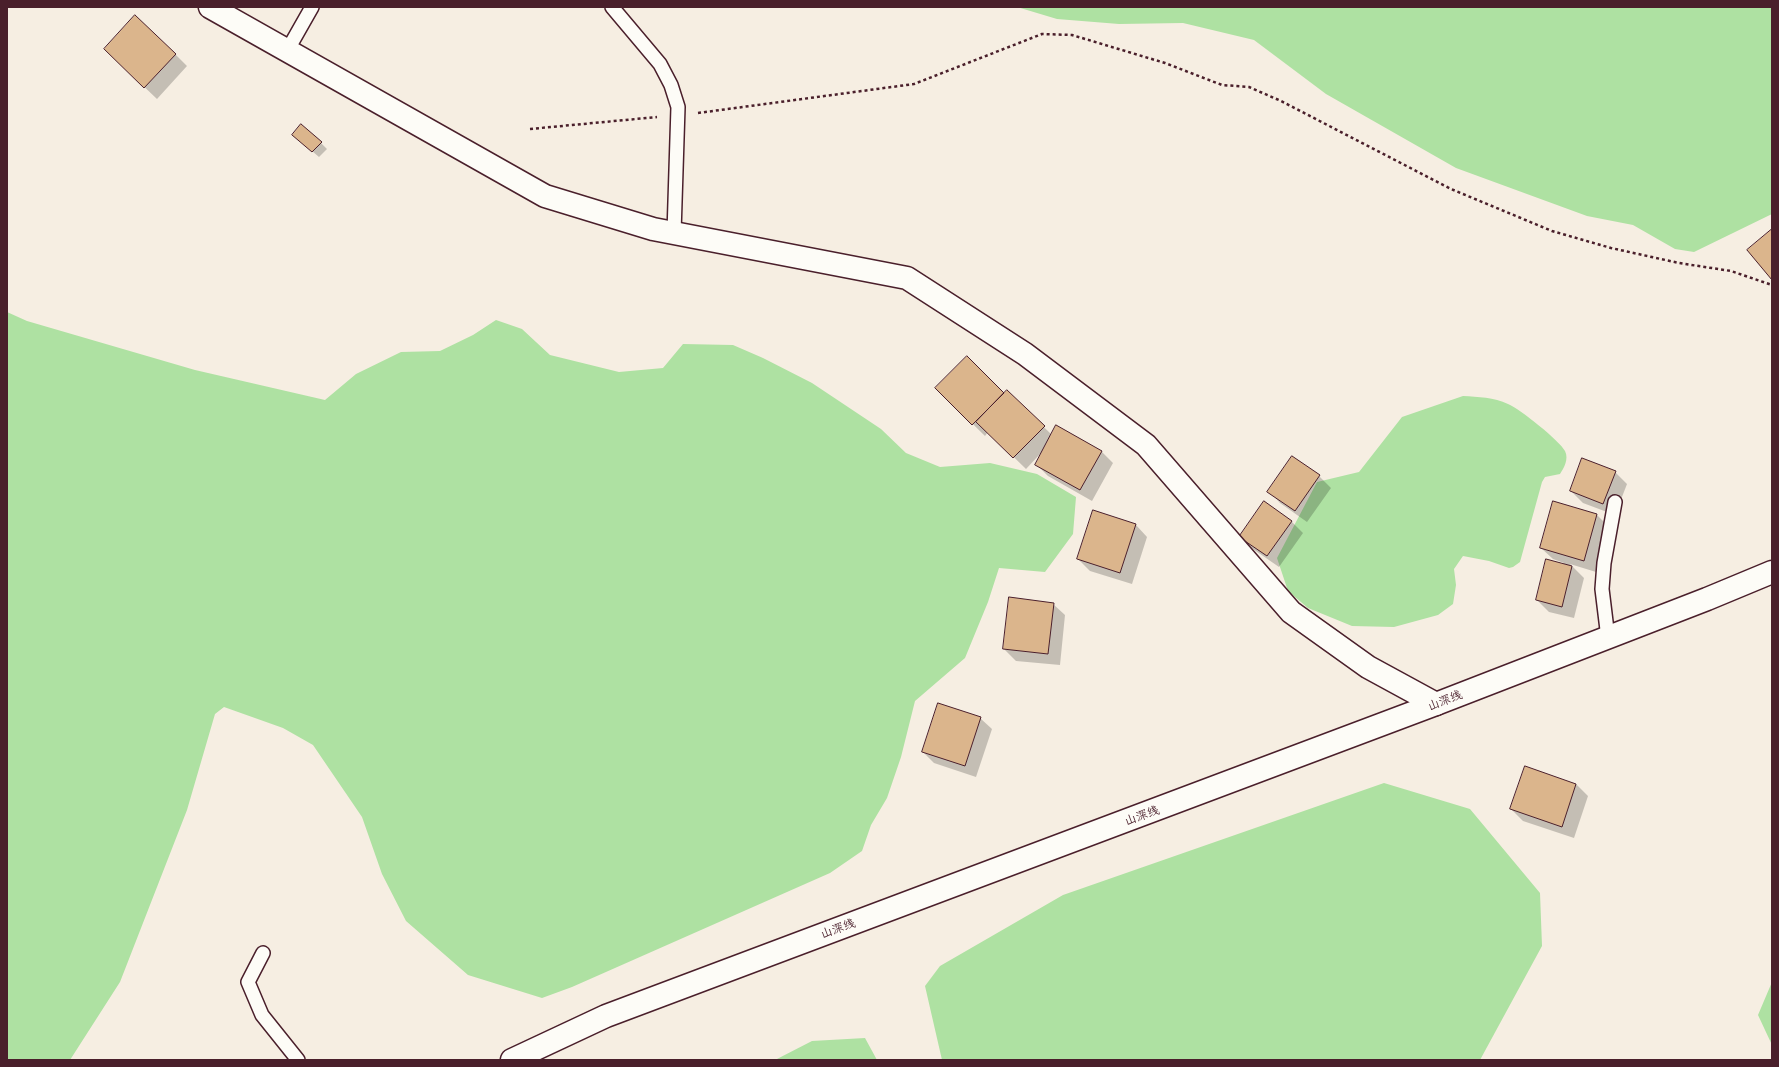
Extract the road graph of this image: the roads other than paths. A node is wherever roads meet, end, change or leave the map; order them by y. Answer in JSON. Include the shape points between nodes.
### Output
{"nodes":[{"id":1,"x":210,"y":7,"type":"edge"},
{"id":2,"x":312,"y":7,"type":"edge"},
{"id":3,"x":612,"y":7,"type":"edge"},
{"id":4,"x":287,"y":51,"type":"junction"},
{"id":5,"x":674,"y":234,"type":"junction"},
{"id":6,"x":1615,"y":502,"type":"dead end"},
{"id":7,"x":1772,"y":572,"type":"edge"},
{"id":8,"x":1608,"y":638,"type":"junction"},
{"id":9,"x":1436,"y":704,"type":"junction"},
{"id":10,"x":263,"y":953,"type":"dead end"},
{"id":11,"x":298,"y":1060,"type":"edge"},
{"id":12,"x":512,"y":1060,"type":"edge"}],
"edges":[{"from":1,"to":4,"type":"main road"},
{"from":2,"to":4,"type":"lane"},
{"from":3,"to":5,"type":"lane","via":[[660,64],[671,85],[678,107]]},
{"from":4,"to":5,"type":"main road","via":[[545,196]]},
{"from":5,"to":9,"type":"main road","via":[[907,278],[1025,354],[1146,445],[1291,612],[1368,667]]},
{"from":6,"to":8,"type":"lane","via":[[1602,589]]},
{"from":7,"to":8,"type":"main road","name":"山深线"},
{"from":8,"to":9,"type":"main road","name":"山深线"},
{"from":9,"to":12,"type":"main road","name":"山深线","via":[[606,1016]]},
{"from":10,"to":11,"type":"lane","via":[[248,982],[262,1015]]}]}
